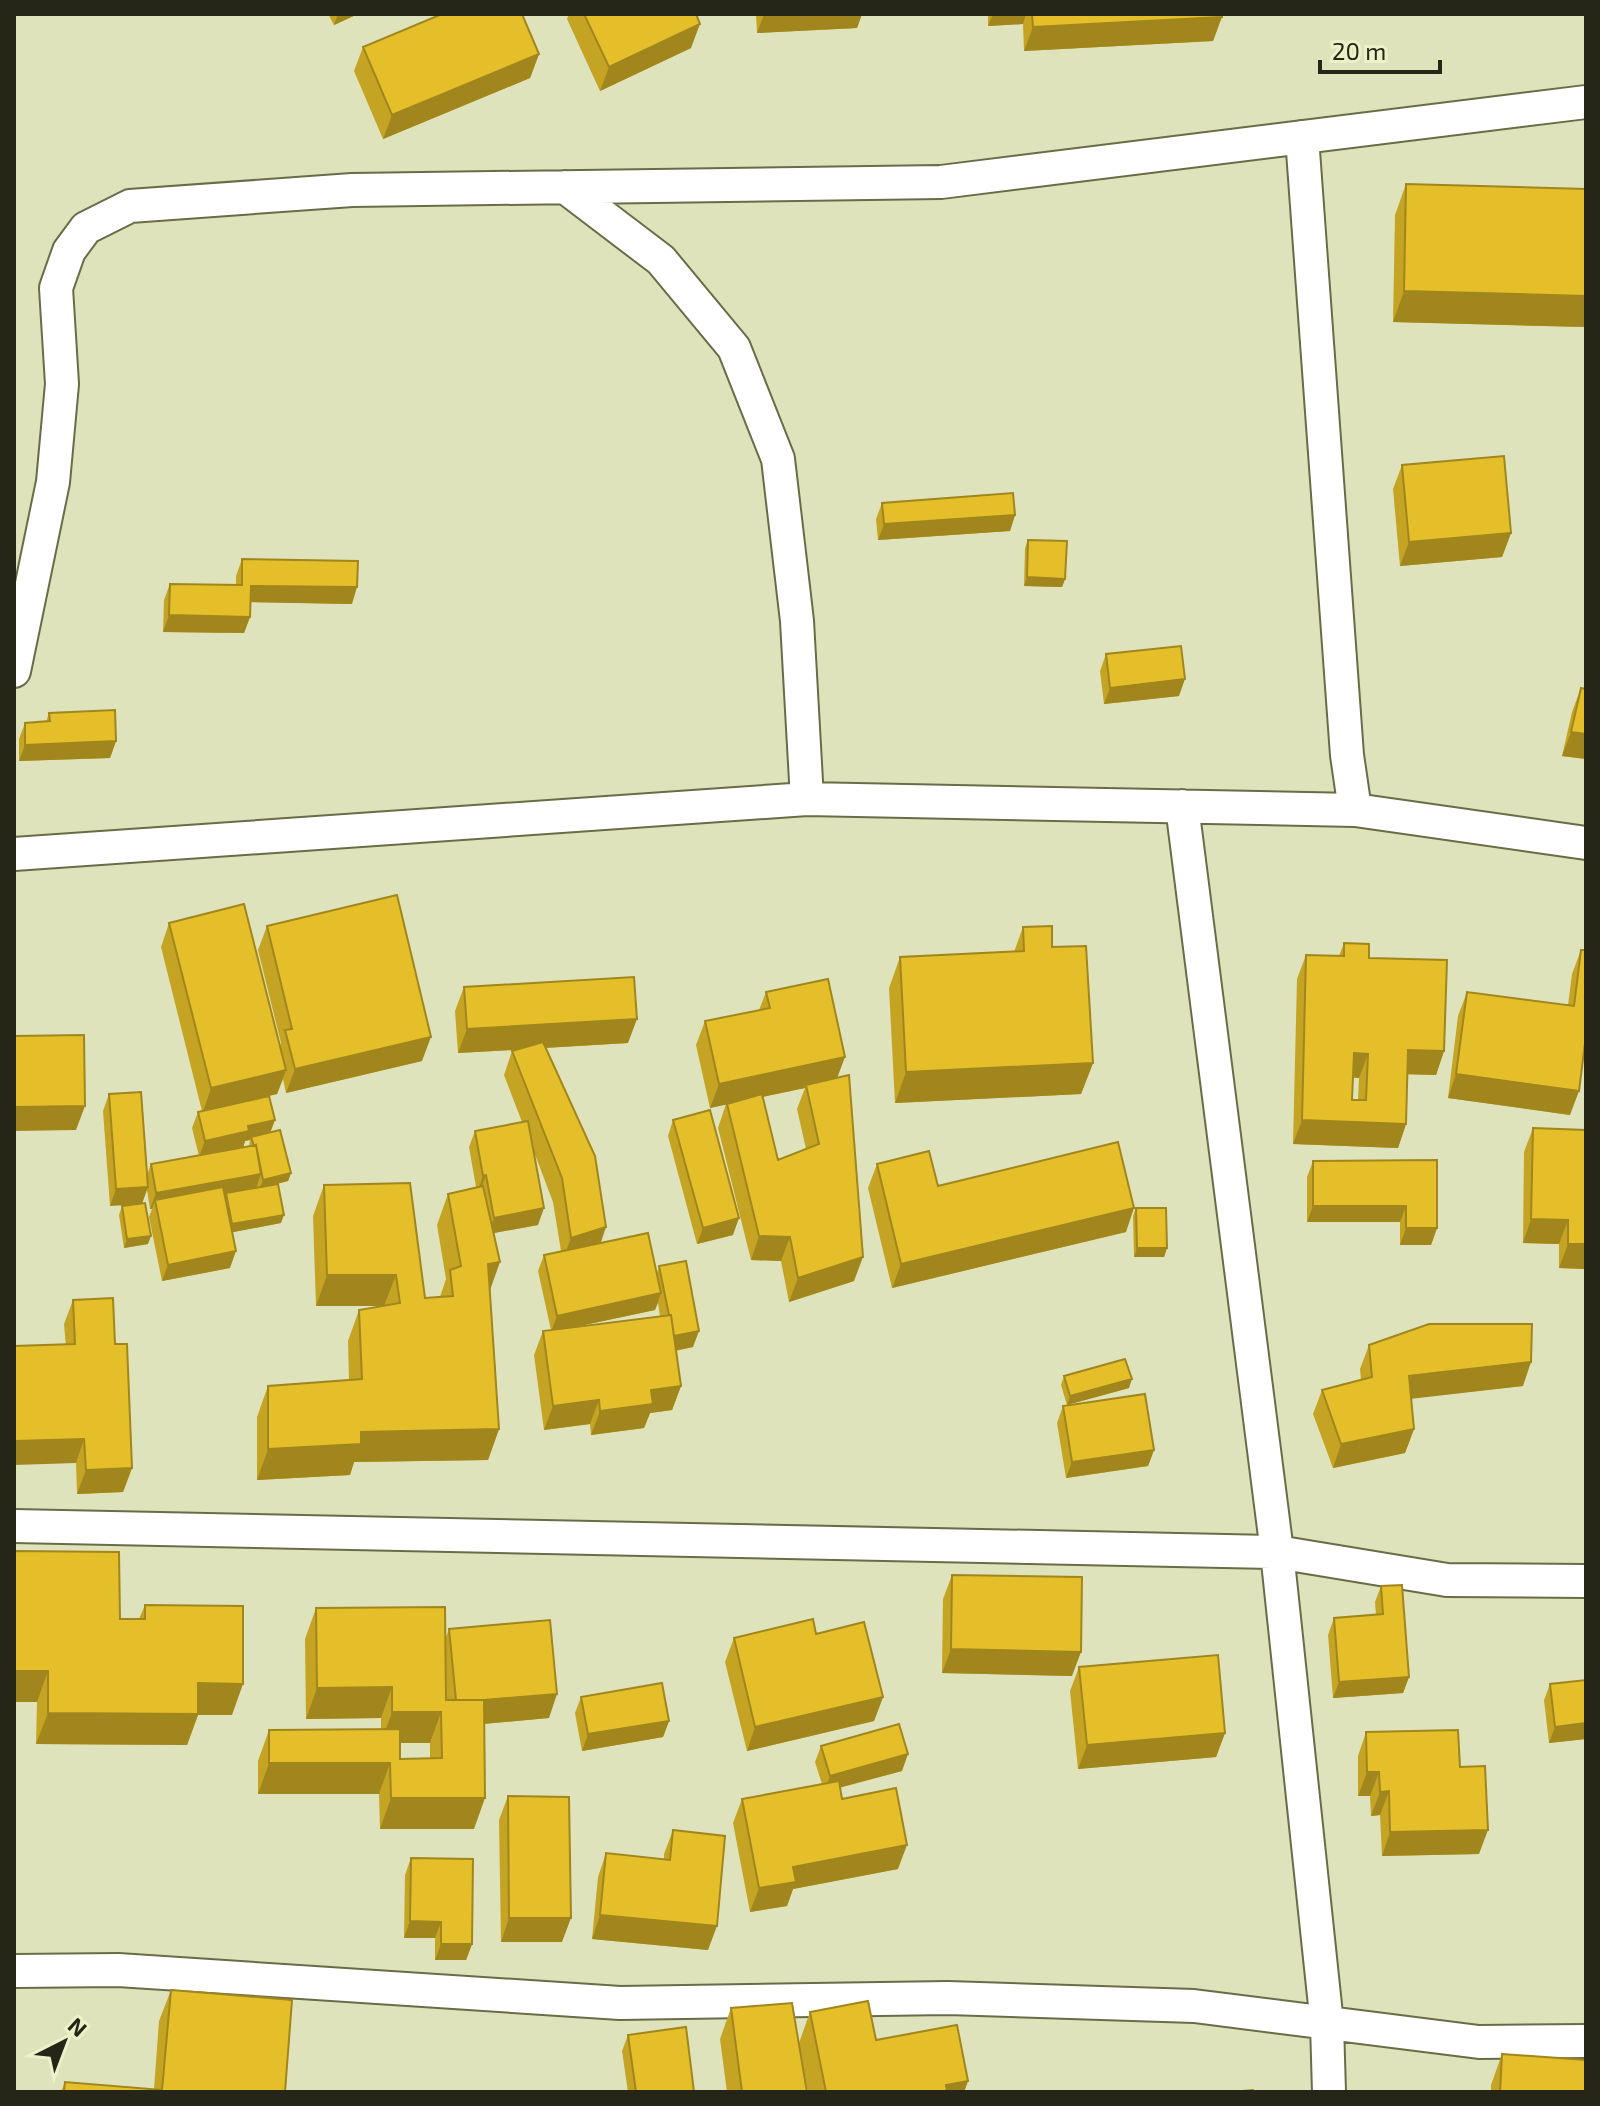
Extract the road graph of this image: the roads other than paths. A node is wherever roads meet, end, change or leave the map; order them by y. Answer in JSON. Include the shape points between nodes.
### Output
{"nodes":[{"id":1,"x":1586,"y":102,"type":"edge"},
{"id":2,"x":1302,"y":137,"type":"junction"},
{"id":3,"x":565,"y":187,"type":"junction"},
{"id":4,"x":14,"y":671,"type":"edge"},
{"id":5,"x":807,"y":799,"type":"junction"},
{"id":6,"x":1182,"y":806,"type":"junction"},
{"id":7,"x":1355,"y":810,"type":"junction"},
{"id":8,"x":1586,"y":843,"type":"edge"},
{"id":9,"x":14,"y":854,"type":"edge"},
{"id":10,"x":14,"y":1526,"type":"edge"},
{"id":11,"x":1277,"y":1552,"type":"junction"},
{"id":12,"x":1586,"y":1581,"type":"edge"},
{"id":13,"x":14,"y":1971,"type":"edge"},
{"id":14,"x":1327,"y":2024,"type":"junction"},
{"id":15,"x":1586,"y":2041,"type":"edge"},
{"id":16,"x":1329,"y":2092,"type":"edge"}],
"edges":[{"from":1,"to":2,"type":"street"},
{"from":2,"to":3,"type":"street","via":[[941,182]]},
{"from":2,"to":7,"type":"street"},
{"from":3,"to":4,"type":"street","via":[[352,190],[130,206],[86,228],[69,251],[56,288],[62,384],[53,482]]},
{"from":3,"to":5,"type":"street","via":[[661,260],[734,348],[778,459],[797,621]]},
{"from":5,"to":6,"type":"street"},
{"from":5,"to":9,"type":"street"},
{"from":6,"to":7,"type":"street"},
{"from":6,"to":11,"type":"street"},
{"from":7,"to":8,"type":"street"},
{"from":10,"to":11,"type":"street"},
{"from":11,"to":12,"type":"street","via":[[1447,1580]]},
{"from":11,"to":14,"type":"street"},
{"from":13,"to":14,"type":"street","via":[[118,1970],[620,2003],[948,1998],[1194,2006]]},
{"from":14,"to":15,"type":"street","via":[[1479,2042]]},
{"from":14,"to":16,"type":"street"}]}
